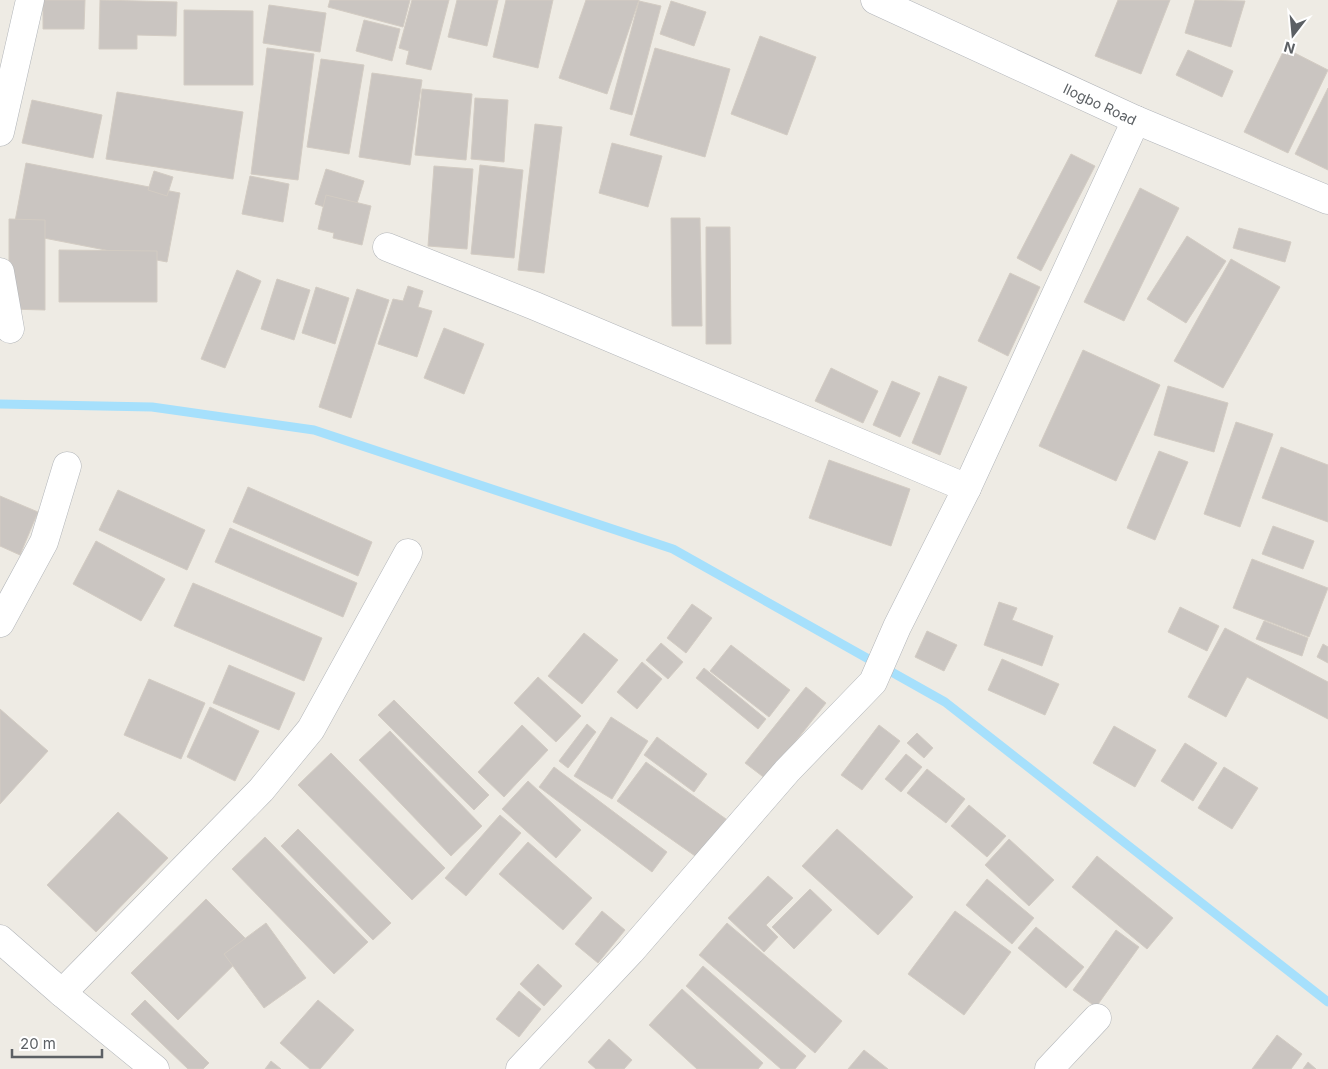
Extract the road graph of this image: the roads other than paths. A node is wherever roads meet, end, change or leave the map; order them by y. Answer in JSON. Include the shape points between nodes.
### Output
{"nodes":[{"id":1,"x":30,"y":0,"type":"edge"},
{"id":2,"x":875,"y":0,"type":"edge"},
{"id":3,"x":1136,"y":120,"type":"junction"},
{"id":4,"x":0,"y":132,"type":"edge"},
{"id":5,"x":1328,"y":200,"type":"edge"},
{"id":6,"x":387,"y":247,"type":"dead end"},
{"id":7,"x":0,"y":272,"type":"edge"},
{"id":8,"x":10,"y":329,"type":"dead end"},
{"id":9,"x":67,"y":466,"type":"dead end"},
{"id":10,"x":967,"y":488,"type":"junction"},
{"id":11,"x":408,"y":553,"type":"dead end"},
{"id":12,"x":0,"y":623,"type":"edge"},
{"id":13,"x":0,"y":939,"type":"edge"},
{"id":14,"x":62,"y":993,"type":"junction"},
{"id":15,"x":1096,"y":1018,"type":"dead end"},
{"id":16,"x":156,"y":1069,"type":"edge"},
{"id":17,"x":520,"y":1069,"type":"edge"},
{"id":18,"x":1049,"y":1069,"type":"edge"}],
"edges":[{"from":1,"to":4,"type":"street"},
{"from":2,"to":3,"type":"street","name":"Ilogbo Road"},
{"from":3,"to":5,"type":"street","name":"Ilogbo Road"},
{"from":3,"to":10,"type":"street"},
{"from":6,"to":10,"type":"street"},
{"from":7,"to":8,"type":"street"},
{"from":9,"to":12,"type":"street","via":[[44,542]]},
{"from":10,"to":17,"type":"street","via":[[897,626],[873,682],[787,771],[631,951]]},
{"from":11,"to":14,"type":"street","via":[[311,729],[261,790]]},
{"from":13,"to":14,"type":"street"},
{"from":14,"to":16,"type":"street"},
{"from":15,"to":18,"type":"street"}]}
